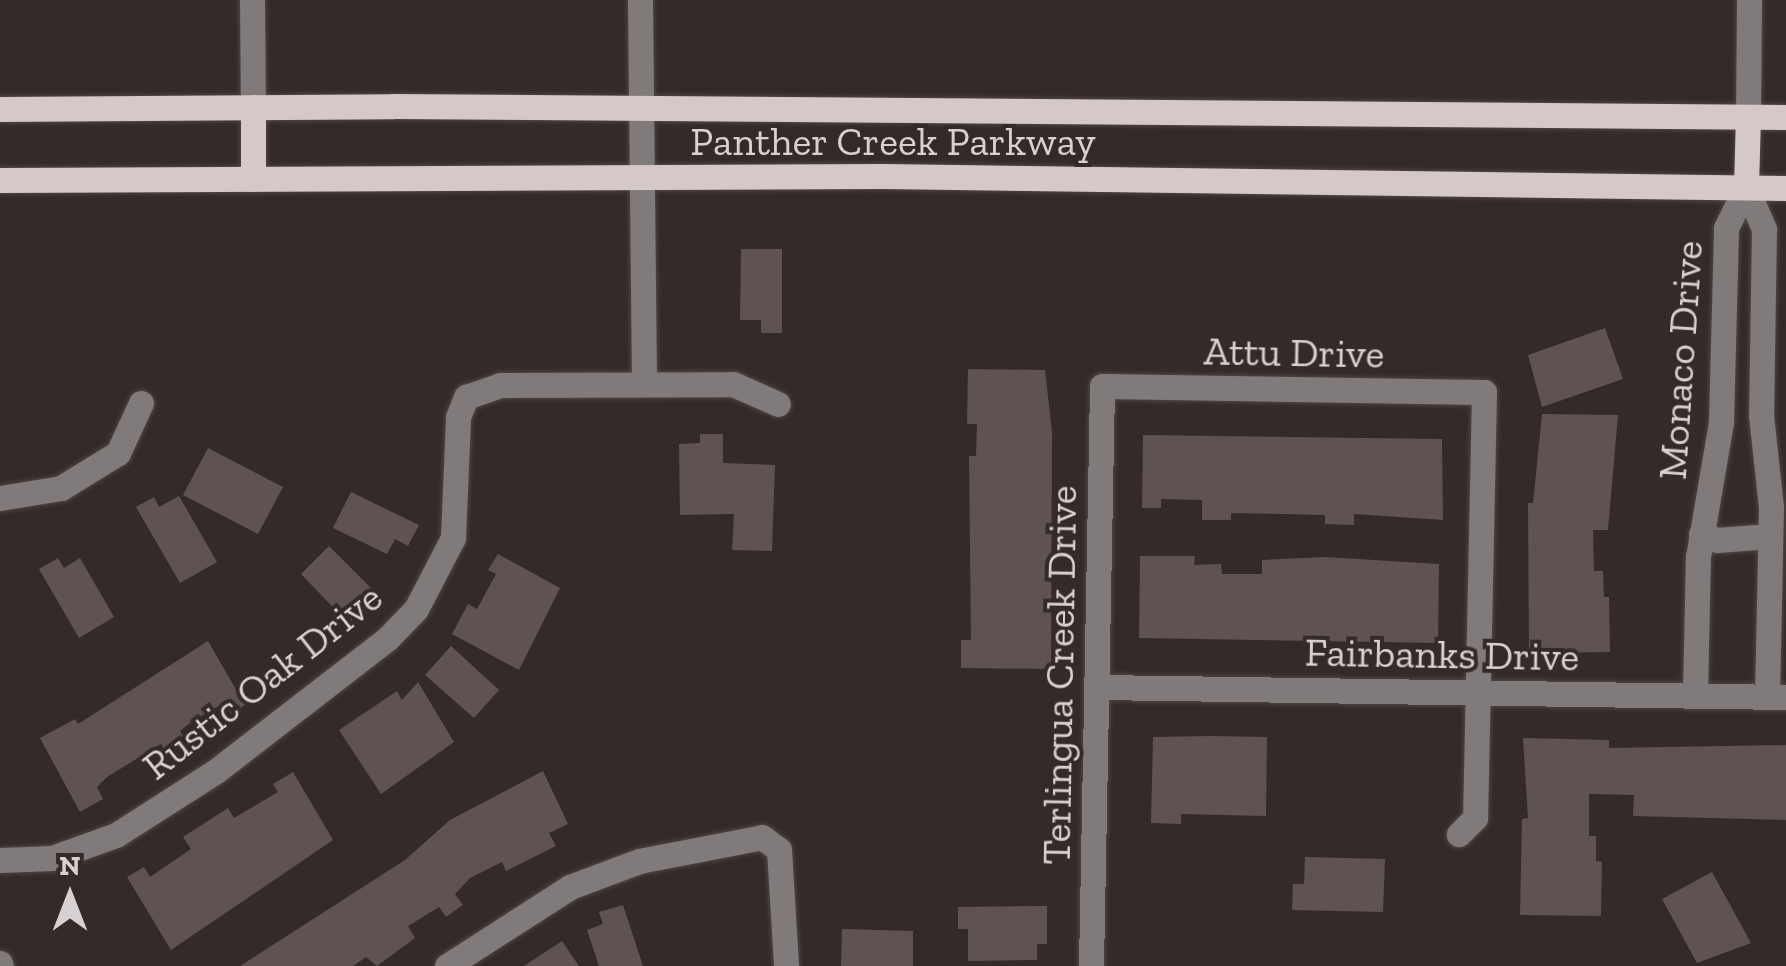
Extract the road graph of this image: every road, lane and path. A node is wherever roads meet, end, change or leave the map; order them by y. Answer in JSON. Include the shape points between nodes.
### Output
{"nodes":[{"id":1,"x":252,"y":0,"type":"edge"},
{"id":2,"x":640,"y":0,"type":"edge"},
{"id":3,"x":1749,"y":0,"type":"edge"},
{"id":4,"x":253,"y":107,"type":"junction"},
{"id":5,"x":639,"y":108,"type":"junction"},
{"id":6,"x":0,"y":109,"type":"edge"},
{"id":7,"x":1748,"y":116,"type":"junction"},
{"id":8,"x":1786,"y":117,"type":"edge"},
{"id":9,"x":639,"y":178,"type":"junction"},
{"id":10,"x":254,"y":179,"type":"junction"},
{"id":11,"x":0,"y":180,"type":"edge"},
{"id":12,"x":1746,"y":188,"type":"junction"},
{"id":13,"x":1786,"y":188,"type":"edge"},
{"id":14,"x":644,"y":382,"type":"junction"},
{"id":15,"x":1102,"y":386,"type":"joint"},
{"id":16,"x":140,"y":403,"type":"dead end"},
{"id":17,"x":778,"y":404,"type":"dead end"},
{"id":18,"x":0,"y":498,"type":"edge"},
{"id":19,"x":1701,"y":534,"type":"junction"},
{"id":20,"x":1770,"y":536,"type":"junction"},
{"id":21,"x":1097,"y":687,"type":"junction"},
{"id":22,"x":1478,"y":692,"type":"junction"},
{"id":23,"x":1695,"y":696,"type":"junction"},
{"id":24,"x":1776,"y":697,"type":"edge"},
{"id":25,"x":1459,"y":834,"type":"dead end"},
{"id":26,"x":0,"y":860,"type":"edge"},
{"id":27,"x":447,"y":966,"type":"edge"},
{"id":28,"x":786,"y":966,"type":"edge"},
{"id":29,"x":1091,"y":966,"type":"edge"}],
"edges":[{"from":1,"to":4,"type":"street"},
{"from":2,"to":5,"type":"street"},
{"from":3,"to":7,"type":"street"},
{"from":4,"to":5,"type":"main road","name":"Panther Creek Parkway"},
{"from":4,"to":6,"type":"main road","name":"Panther Creek Parkway"},
{"from":4,"to":10,"type":"main road"},
{"from":5,"to":7,"type":"main road","name":"Panther Creek Parkway"},
{"from":5,"to":9,"type":"street"},
{"from":7,"to":8,"type":"main road","name":"Panther Creek Parkway"},
{"from":7,"to":12,"type":"main road"},
{"from":9,"to":10,"type":"main road","name":"Panther Creek Parkway"},
{"from":9,"to":12,"type":"main road","name":"Panther Creek Parkway"},
{"from":9,"to":14,"type":"street"},
{"from":10,"to":11,"type":"main road","name":"Panther Creek Parkway"},
{"from":12,"to":13,"type":"main road","name":"Panther Creek Parkway"},
{"from":12,"to":19,"type":"street","name":"Monaco Drive","via":[[1726,228],[1722,422]]},
{"from":12,"to":20,"type":"street","name":"Monaco Drive","via":[[1764,229],[1760,402]]},
{"from":14,"to":17,"type":"street","via":[[733,384]]},
{"from":14,"to":26,"type":"street","name":"Rustic Oak Drive","via":[[500,385],[466,397],[458,418],[453,538],[416,609],[388,638],[216,770],[116,835],[52,858]]},
{"from":15,"to":21,"type":"street","name":"Terlingua Creek Drive"},
{"from":15,"to":22,"type":"street","name":"Attu Drive","via":[[1484,392]]},
{"from":16,"to":18,"type":"street","via":[[118,453],[62,488]]},
{"from":19,"to":20,"type":"street","via":[[1716,540]]},
{"from":19,"to":23,"type":"street","name":"Monaco Drive"},
{"from":20,"to":24,"type":"street","name":"Monaco Drive"},
{"from":21,"to":22,"type":"street","name":"Fairbanks Drive"},
{"from":21,"to":29,"type":"street","name":"Terlingua Creek Drive"},
{"from":22,"to":23,"type":"street","name":"Fairbanks Drive"},
{"from":22,"to":25,"type":"street","via":[[1476,818]]},
{"from":23,"to":24,"type":"street","name":"Fairbanks Drive"},
{"from":27,"to":28,"type":"street","via":[[570,887],[639,860],[762,837],[779,850]]}]}
